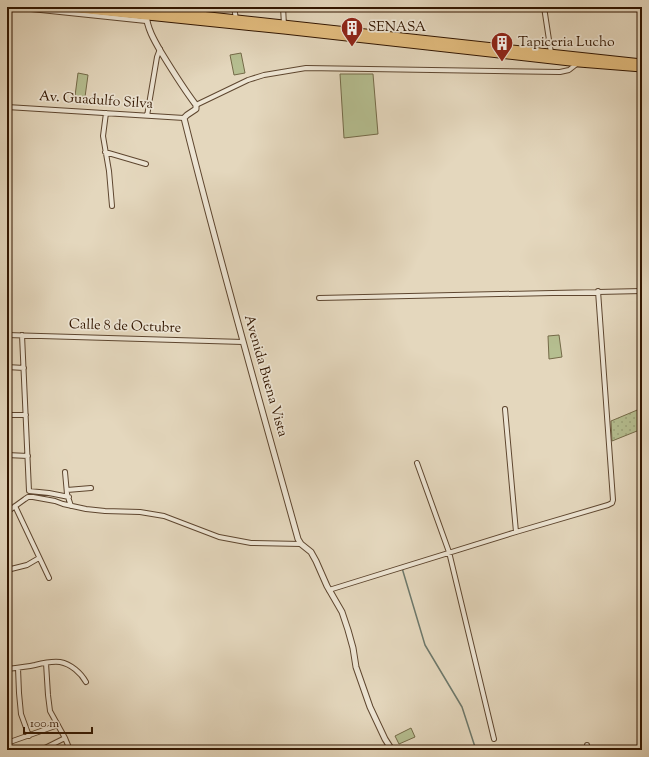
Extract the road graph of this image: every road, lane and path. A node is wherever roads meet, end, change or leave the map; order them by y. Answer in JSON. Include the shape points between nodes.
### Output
{"nodes":[{"id":1,"x":12,"y":7,"type":"edge"},
{"id":2,"x":60,"y":7,"type":"edge"},
{"id":3,"x":104,"y":7,"type":"edge"},
{"id":4,"x":234,"y":7,"type":"edge"},
{"id":5,"x":283,"y":7,"type":"edge"},
{"id":6,"x":544,"y":7,"type":"edge"},
{"id":7,"x":145,"y":13,"type":"edge"},
{"id":8,"x":236,"y":20,"type":"junction"},
{"id":9,"x":284,"y":25,"type":"junction"},
{"id":10,"x":389,"y":39,"type":"junction"},
{"id":11,"x":160,"y":49,"type":"junction"},
{"id":12,"x":551,"y":54,"type":"junction"},
{"id":13,"x":594,"y":61,"type":"junction"},
{"id":14,"x":579,"y":62,"type":"junction"},
{"id":15,"x":642,"y":63,"type":"edge"},
{"id":16,"x":642,"y":68,"type":"edge"},
{"id":17,"x":196,"y":104,"type":"junction"},
{"id":18,"x":7,"y":106,"type":"edge"},
{"id":19,"x":106,"y":113,"type":"junction"},
{"id":20,"x":147,"y":116,"type":"junction"},
{"id":21,"x":184,"y":118,"type":"junction"},
{"id":22,"x":105,"y":152,"type":"junction"},
{"id":23,"x":146,"y":164,"type":"dead end"},
{"id":24,"x":112,"y":206,"type":"dead end"},
{"id":25,"x":642,"y":290,"type":"edge"},
{"id":26,"x":598,"y":292,"type":"junction"},
{"id":27,"x":319,"y":298,"type":"dead end"},
{"id":28,"x":7,"y":335,"type":"edge"},
{"id":29,"x":22,"y":336,"type":"junction"},
{"id":30,"x":243,"y":342,"type":"junction"},
{"id":31,"x":7,"y":368,"type":"edge"},
{"id":32,"x":24,"y":368,"type":"junction"},
{"id":33,"x":505,"y":409,"type":"dead end"},
{"id":34,"x":7,"y":415,"type":"edge"},
{"id":35,"x":26,"y":415,"type":"junction"},
{"id":36,"x":7,"y":455,"type":"edge"},
{"id":37,"x":28,"y":456,"type":"junction"},
{"id":38,"x":417,"y":463,"type":"dead end"},
{"id":39,"x":65,"y":472,"type":"dead end"},
{"id":40,"x":91,"y":488,"type":"dead end"},
{"id":41,"x":67,"y":490,"type":"junction"},
{"id":42,"x":68,"y":497,"type":"junction"},
{"id":43,"x":15,"y":506,"type":"junction"},
{"id":44,"x":71,"y":506,"type":"junction"},
{"id":45,"x":7,"y":512,"type":"edge"},
{"id":46,"x":516,"y":532,"type":"junction"},
{"id":47,"x":301,"y":544,"type":"junction"},
{"id":48,"x":449,"y":552,"type":"junction"},
{"id":49,"x":39,"y":558,"type":"junction"},
{"id":50,"x":7,"y":570,"type":"edge"},
{"id":51,"x":49,"y":578,"type":"dead end"},
{"id":52,"x":329,"y":590,"type":"junction"},
{"id":53,"x":46,"y":663,"type":"junction"},
{"id":54,"x":18,"y":668,"type":"junction"},
{"id":55,"x":7,"y":669,"type":"edge"},
{"id":56,"x":86,"y":682,"type":"dead end"},
{"id":57,"x":58,"y":725,"type":"junction"},
{"id":58,"x":29,"y":736,"type":"junction"},
{"id":59,"x":65,"y":738,"type":"junction"},
{"id":60,"x":494,"y":739,"type":"dead end"},
{"id":61,"x":7,"y":744,"type":"edge"},
{"id":62,"x":587,"y":745,"type":"dead end"},
{"id":63,"x":41,"y":750,"type":"edge"},
{"id":64,"x":70,"y":750,"type":"edge"},
{"id":65,"x":392,"y":750,"type":"edge"},
{"id":66,"x":587,"y":750,"type":"edge"}],
"edges":[{"from":1,"to":7,"type":"street"},
{"from":2,"to":7,"type":"main road"},
{"from":3,"to":7,"type":"main road"},
{"from":4,"to":8,"type":"street"},
{"from":5,"to":9,"type":"street"},
{"from":6,"to":12,"type":"street"},
{"from":7,"to":8,"type":"main road"},
{"from":7,"to":10,"type":"main road"},
{"from":7,"to":11,"type":"street","via":[[148,26]]},
{"from":8,"to":9,"type":"main road"},
{"from":9,"to":10,"type":"main road"},
{"from":10,"to":12,"type":"main road"},
{"from":10,"to":14,"type":"main road"},
{"from":11,"to":17,"type":"street"},
{"from":11,"to":20,"type":"street"},
{"from":12,"to":13,"type":"main road"},
{"from":13,"to":14,"type":"main road"},
{"from":13,"to":15,"type":"main road"},
{"from":13,"to":16,"type":"main road"},
{"from":14,"to":17,"type":"street","via":[[569,70],[560,72],[306,68],[264,75]]},
{"from":17,"to":21,"type":"street","via":[[196,109]]},
{"from":18,"to":19,"type":"street","name":"Av. Guadulfo Silva"},
{"from":19,"to":20,"type":"street","name":"Av. Guadulfo Silva"},
{"from":19,"to":22,"type":"street","via":[[103,136]]},
{"from":20,"to":21,"type":"street","name":"Av. Guadulfo Silva"},
{"from":21,"to":30,"type":"street","name":"Avenida Buena Vista"},
{"from":22,"to":23,"type":"street"},
{"from":22,"to":24,"type":"street"},
{"from":25,"to":26,"type":"street"},
{"from":26,"to":27,"type":"street"},
{"from":26,"to":46,"type":"street","via":[[613,502]]},
{"from":28,"to":29,"type":"street","name":"Calle 8 de Octubre"},
{"from":29,"to":30,"type":"street","name":"Calle 8 de Octubre"},
{"from":29,"to":32,"type":"street"},
{"from":30,"to":47,"type":"street","name":"Avenida Buena Vista"},
{"from":31,"to":32,"type":"street"},
{"from":32,"to":35,"type":"street"},
{"from":33,"to":46,"type":"street"},
{"from":34,"to":35,"type":"street"},
{"from":35,"to":37,"type":"street"},
{"from":36,"to":37,"type":"street"},
{"from":37,"to":42,"type":"street","via":[[29,491]]},
{"from":38,"to":48,"type":"street"},
{"from":39,"to":41,"type":"street"},
{"from":40,"to":41,"type":"street"},
{"from":41,"to":42,"type":"street"},
{"from":42,"to":44,"type":"street"},
{"from":43,"to":44,"type":"street","via":[[28,497],[33,497]]},
{"from":43,"to":45,"type":"street"},
{"from":43,"to":49,"type":"street"},
{"from":44,"to":47,"type":"street","via":[[164,516],[218,537],[251,543]]},
{"from":46,"to":48,"type":"street"},
{"from":47,"to":52,"type":"street","name":"Avenida Buena Vista","via":[[311,552]]},
{"from":48,"to":52,"type":"street"},
{"from":48,"to":60,"type":"street"},
{"from":49,"to":50,"type":"street","via":[[27,565]]},
{"from":49,"to":51,"type":"street"},
{"from":52,"to":65,"type":"street","name":"Avenida Buena Vista","via":[[342,612],[356,667],[370,707]]},
{"from":53,"to":54,"type":"street"},
{"from":53,"to":56,"type":"street","via":[[60,662],[73,667]]},
{"from":53,"to":57,"type":"street","via":[[50,711]]},
{"from":54,"to":55,"type":"street"},
{"from":54,"to":58,"type":"street","via":[[21,714]]},
{"from":57,"to":58,"type":"street"},
{"from":57,"to":59,"type":"street"},
{"from":58,"to":61,"type":"street"},
{"from":59,"to":63,"type":"street"},
{"from":59,"to":64,"type":"street"},
{"from":62,"to":66,"type":"street"}]}
